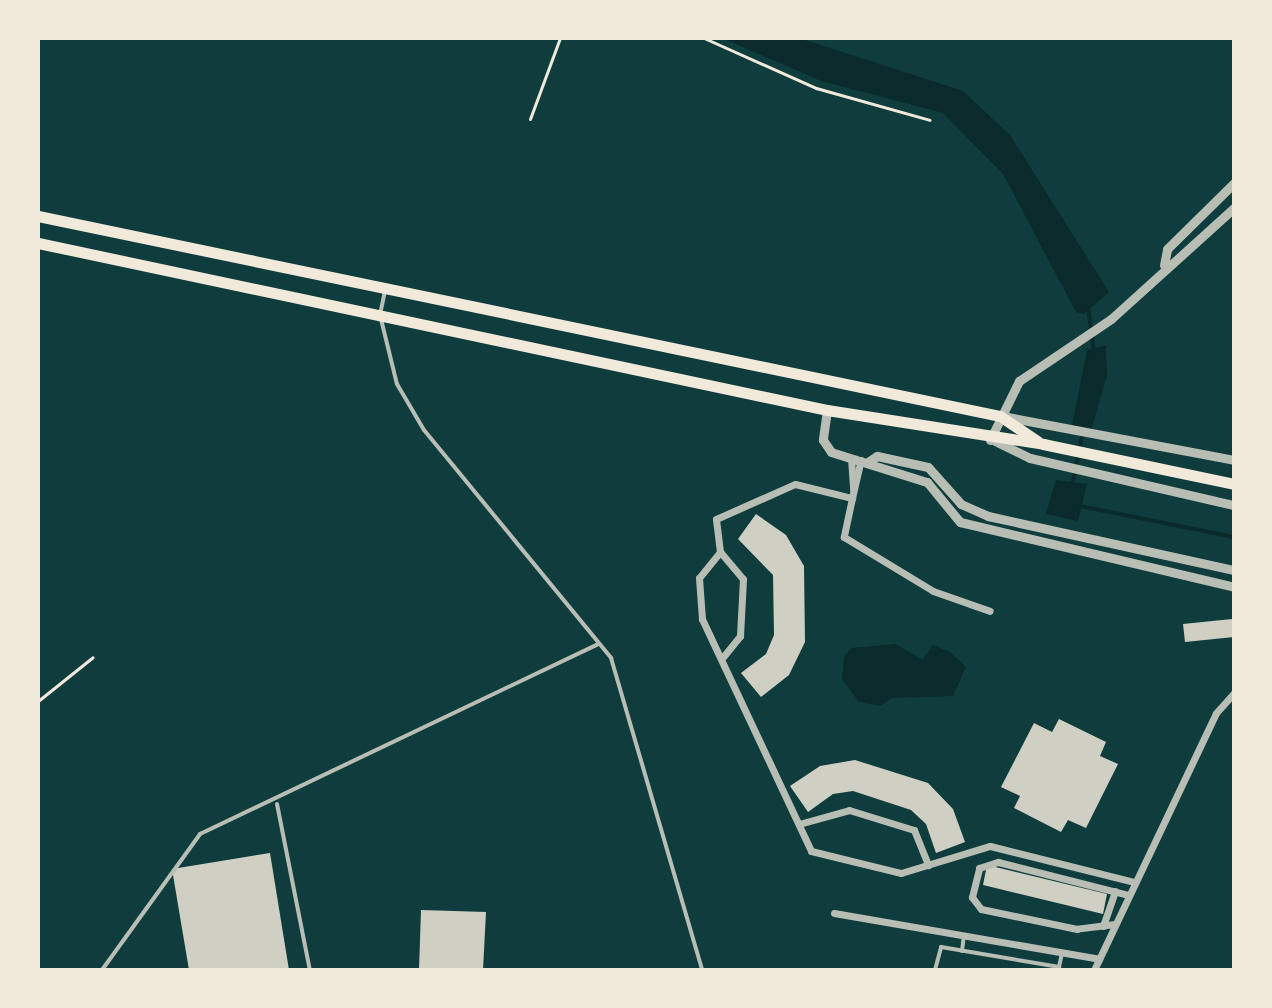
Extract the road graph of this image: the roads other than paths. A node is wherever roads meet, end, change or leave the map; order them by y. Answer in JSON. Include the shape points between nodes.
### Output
{"nodes":[{"id":1,"x":1234,"y":183,"type":"edge"},
{"id":2,"x":1234,"y":208,"type":"edge"},
{"id":3,"x":38,"y":216,"type":"edge"},
{"id":4,"x":38,"y":243,"type":"edge"},
{"id":5,"x":1164,"y":265,"type":"junction"},
{"id":6,"x":385,"y":291,"type":"junction"},
{"id":7,"x":380,"y":315,"type":"junction"},
{"id":8,"x":827,"y":410,"type":"junction"},
{"id":9,"x":1000,"y":416,"type":"junction"},
{"id":10,"x":993,"y":441,"type":"junction"},
{"id":11,"x":1048,"y":445,"type":"junction"},
{"id":12,"x":860,"y":460,"type":"junction"},
{"id":13,"x":894,"y":460,"type":"junction"},
{"id":14,"x":1234,"y":460,"type":"edge"},
{"id":15,"x":890,"y":474,"type":"junction"},
{"id":16,"x":943,"y":475,"type":"junction"},
{"id":17,"x":1234,"y":484,"type":"edge"},
{"id":18,"x":933,"y":487,"type":"junction"},
{"id":19,"x":852,"y":494,"type":"junction"},
{"id":20,"x":961,"y":504,"type":"junction"},
{"id":21,"x":1234,"y":505,"type":"edge"},
{"id":22,"x":988,"y":516,"type":"junction"},
{"id":23,"x":953,"y":518,"type":"junction"},
{"id":24,"x":983,"y":532,"type":"junction"},
{"id":25,"x":720,"y":552,"type":"junction"},
{"id":26,"x":1234,"y":570,"type":"edge"},
{"id":27,"x":1234,"y":587,"type":"edge"},
{"id":28,"x":990,"y":611,"type":"dead end"},
{"id":29,"x":597,"y":645,"type":"junction"},
{"id":30,"x":723,"y":657,"type":"junction"},
{"id":31,"x":1234,"y":693,"type":"edge"},
{"id":32,"x":277,"y":803,"type":"junction"},
{"id":33,"x":799,"y":824,"type":"junction"},
{"id":34,"x":928,"y":865,"type":"junction"},
{"id":35,"x":1134,"y":882,"type":"junction"},
{"id":36,"x":1115,"y":891,"type":"junction"},
{"id":37,"x":1128,"y":895,"type":"junction"},
{"id":38,"x":834,"y":913,"type":"dead end"},
{"id":39,"x":1115,"y":924,"type":"junction"},
{"id":40,"x":1103,"y":926,"type":"junction"},
{"id":41,"x":964,"y":935,"type":"junction"},
{"id":42,"x":962,"y":951,"type":"junction"},
{"id":43,"x":1062,"y":953,"type":"junction"},
{"id":44,"x":1099,"y":959,"type":"junction"},
{"id":45,"x":1059,"y":967,"type":"junction"},
{"id":46,"x":102,"y":970,"type":"edge"},
{"id":47,"x":310,"y":970,"type":"edge"},
{"id":48,"x":702,"y":970,"type":"edge"},
{"id":49,"x":935,"y":970,"type":"edge"},
{"id":50,"x":1068,"y":970,"type":"edge"},
{"id":51,"x":1094,"y":970,"type":"edge"}],
"edges":[{"from":1,"to":5,"type":"street","via":[[1167,249]]},
{"from":2,"to":5,"type":"street"},
{"from":3,"to":6,"type":"main road"},
{"from":4,"to":7,"type":"main road"},
{"from":5,"to":9,"type":"street","via":[[1111,319],[1077,337],[1019,381]]},
{"from":6,"to":7,"type":"lane"},
{"from":6,"to":9,"type":"main road"},
{"from":7,"to":8,"type":"main road"},
{"from":7,"to":29,"type":"lane","via":[[397,384],[424,430]]},
{"from":8,"to":10,"type":"main road"},
{"from":8,"to":12,"type":"street","via":[[825,447]]},
{"from":9,"to":10,"type":"street"},
{"from":9,"to":11,"type":"main road"},
{"from":9,"to":14,"type":"street","via":[[1059,422]]},
{"from":10,"to":11,"type":"main road"},
{"from":10,"to":21,"type":"street","via":[[1060,465]]},
{"from":11,"to":17,"type":"main road"},
{"from":12,"to":13,"type":"street"},
{"from":12,"to":15,"type":"street"},
{"from":12,"to":19,"type":"street"},
{"from":13,"to":15,"type":"street"},
{"from":13,"to":16,"type":"street"},
{"from":15,"to":18,"type":"street"},
{"from":16,"to":18,"type":"street"},
{"from":16,"to":20,"type":"street"},
{"from":18,"to":23,"type":"street"},
{"from":19,"to":25,"type":"street","via":[[795,484],[716,519]]},
{"from":19,"to":28,"type":"street","via":[[844,537],[933,591]]},
{"from":20,"to":22,"type":"street"},
{"from":20,"to":23,"type":"street"},
{"from":22,"to":24,"type":"street"},
{"from":22,"to":26,"type":"street"},
{"from":23,"to":24,"type":"street"},
{"from":24,"to":27,"type":"street"},
{"from":25,"to":30,"type":"street","via":[[699,578],[699,600],[711,644]]},
{"from":25,"to":30,"type":"street","via":[[743,579],[745,618]]},
{"from":29,"to":32,"type":"lane"},
{"from":29,"to":48,"type":"lane","via":[[611,658]]},
{"from":30,"to":33,"type":"street"},
{"from":31,"to":35,"type":"street","via":[[1216,713]]},
{"from":32,"to":46,"type":"lane","via":[[200,834]]},
{"from":32,"to":47,"type":"lane"},
{"from":33,"to":34,"type":"street","via":[[811,851],[901,873]]},
{"from":33,"to":34,"type":"street","via":[[849,810],[914,830]]},
{"from":34,"to":35,"type":"street","via":[[990,846]]},
{"from":35,"to":37,"type":"street"},
{"from":36,"to":37,"type":"street"},
{"from":36,"to":40,"type":"street"},
{"from":36,"to":40,"type":"street","via":[[998,862],[979,868],[976,907],[1057,926]]},
{"from":37,"to":39,"type":"street"},
{"from":38,"to":41,"type":"street"},
{"from":39,"to":40,"type":"street"},
{"from":39,"to":44,"type":"street"},
{"from":41,"to":42,"type":"lane"},
{"from":41,"to":43,"type":"street"},
{"from":42,"to":45,"type":"lane"},
{"from":42,"to":49,"type":"lane","via":[[941,947]]},
{"from":43,"to":44,"type":"street"},
{"from":43,"to":45,"type":"lane"},
{"from":44,"to":51,"type":"street"},
{"from":45,"to":50,"type":"lane"}]}
